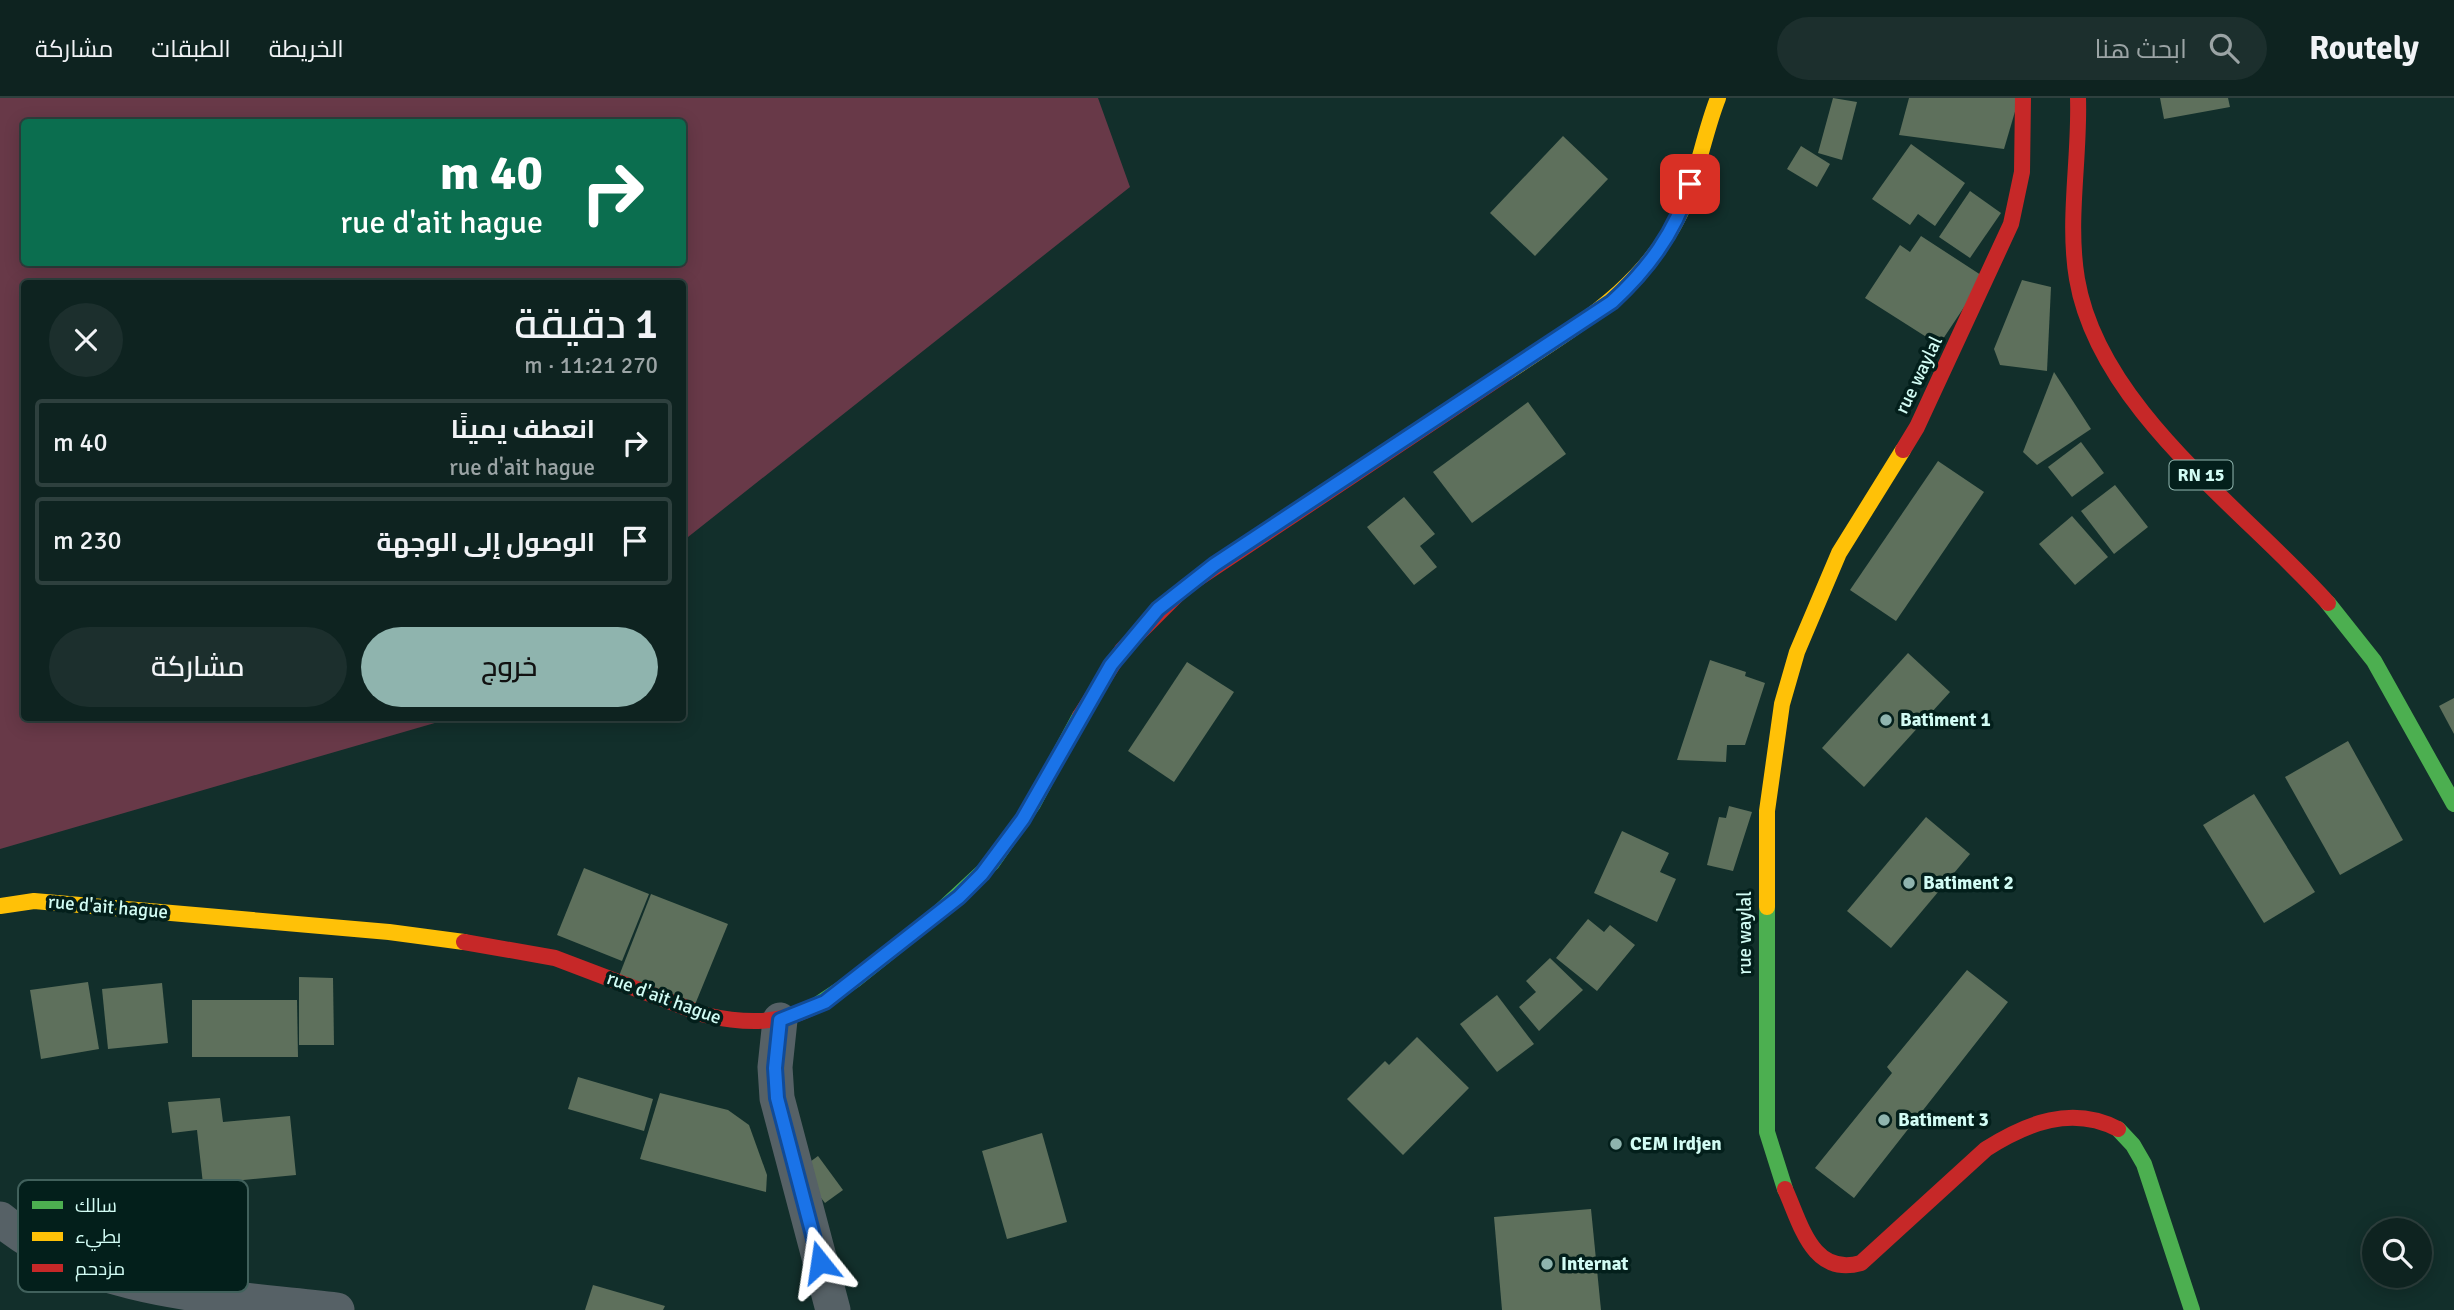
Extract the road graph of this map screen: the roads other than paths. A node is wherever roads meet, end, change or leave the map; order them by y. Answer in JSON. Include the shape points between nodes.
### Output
{"nodes":[{"id":1,"x":1718,"y":98,"type":"edge"},
{"id":2,"x":2023,"y":98,"type":"edge"},
{"id":3,"x":2078,"y":98,"type":"edge"},
{"id":4,"x":2454,"y":804,"type":"edge"},
{"id":5,"x":0,"y":906,"type":"edge"},
{"id":6,"x":780,"y":1020,"type":"junction"},
{"id":7,"x":0,"y":1219,"type":"edge"},
{"id":8,"x":18,"y":1231,"type":"edge"},
{"id":9,"x":210,"y":1292,"type":"edge"},
{"id":10,"x":337,"y":1310,"type":"edge"},
{"id":11,"x":833,"y":1310,"type":"edge"},
{"id":12,"x":2192,"y":1310,"type":"edge"}],
"edges":[{"from":1,"to":6,"type":"street","name":"rue d'ait hague","via":[[1673,229],[1635,280],[1585,321],[1185,586],[1111,665],[1023,819],[982,874],[825,1002]]},
{"from":2,"to":12,"type":"street","name":"rue waylal","via":[[2022,172],[2011,224],[1922,417],[1839,553],[1797,652],[1782,704],[1766,811],[1767,1132],[1777,1171],[1812,1250],[1839,1267],[1861,1263],[2005,1136],[2048,1119],[2087,1115],[2101,1119],[2126,1136],[2142,1160]]},
{"from":3,"to":4,"type":"street","number":"RN 15","via":[[2073,234],[2082,301],[2103,358],[2195,470],[2313,585],[2373,659]]},
{"from":5,"to":6,"type":"street","name":"rue d'ait hague","via":[[34,901],[449,939],[555,958],[730,1021]]},
{"from":6,"to":11,"type":"street","via":[[777,1098]]},
{"from":7,"to":8,"type":"street"},
{"from":9,"to":10,"type":"street"}]}
